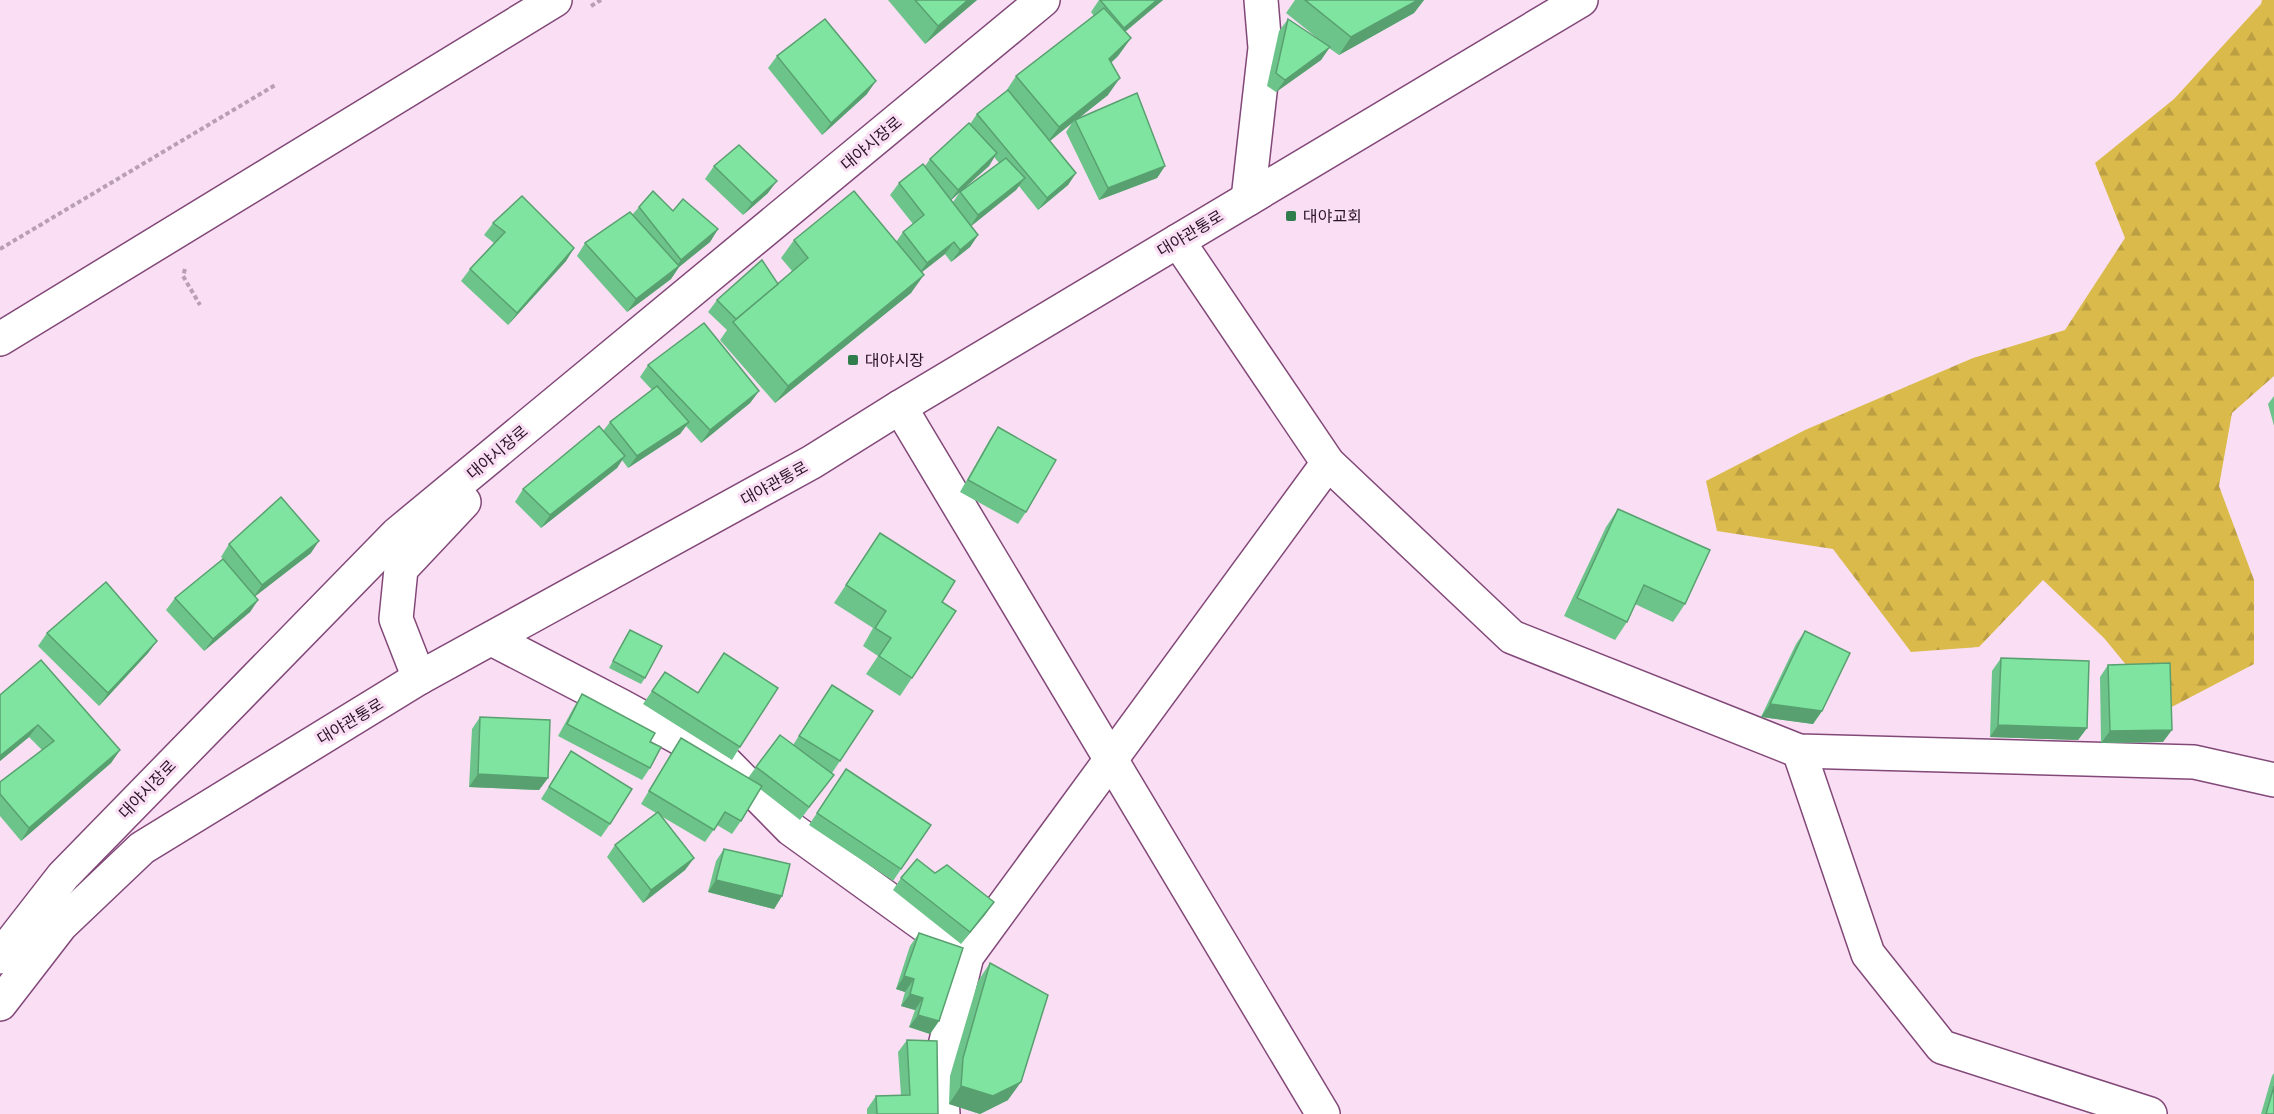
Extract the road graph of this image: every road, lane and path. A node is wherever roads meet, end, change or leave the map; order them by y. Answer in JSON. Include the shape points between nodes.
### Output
{"nodes":[{"id":1,"x":555,"y":0,"type":"edge"},
{"id":2,"x":1043,"y":0,"type":"edge"},
{"id":3,"x":1261,"y":0,"type":"edge"},
{"id":4,"x":1581,"y":0,"type":"edge"},
{"id":5,"x":277,"y":84,"type":"dead end"},
{"id":6,"x":1248,"y":198,"type":"junction"},
{"id":7,"x":1178,"y":241,"type":"junction"},
{"id":8,"x":0,"y":249,"type":"edge"},
{"id":9,"x":0,"y":339,"type":"edge"},
{"id":10,"x":555,"y":404,"type":"junction"},
{"id":11,"x":900,"y":407,"type":"junction"},
{"id":12,"x":1329,"y":463,"type":"junction"},
{"id":13,"x":492,"y":639,"type":"junction"},
{"id":14,"x":419,"y":678,"type":"junction"},
{"id":15,"x":1799,"y":751,"type":"junction"},
{"id":16,"x":1110,"y":760,"type":"junction"},
{"id":17,"x":2274,"y":780,"type":"edge"},
{"id":18,"x":968,"y":956,"type":"junction"},
{"id":19,"x":0,"y":957,"type":"edge"},
{"id":20,"x":0,"y":1004,"type":"edge"},
{"id":21,"x":943,"y":1114,"type":"edge"},
{"id":22,"x":1323,"y":1114,"type":"edge"},
{"id":23,"x":2150,"y":1114,"type":"edge"}],
"edges":[{"from":1,"to":9,"type":"street"},
{"from":2,"to":10,"type":"street","name":"대야시장로"},
{"from":3,"to":6,"type":"street","via":[[1265,48]]},
{"from":4,"to":6,"type":"street","name":"대야관통로"},
{"from":5,"to":8,"type":"path"},
{"from":6,"to":7,"type":"street","name":"대야관통로"},
{"from":7,"to":11,"type":"street","name":"대야관통로"},
{"from":7,"to":12,"type":"street"},
{"from":10,"to":14,"type":"street","via":[[401,569],[396,619]]},
{"from":10,"to":19,"type":"street","name":"대야시장로","via":[[397,534],[63,876]]},
{"from":11,"to":13,"type":"street","name":"대야관통로","via":[[812,462]]},
{"from":11,"to":16,"type":"street"},
{"from":12,"to":15,"type":"street","via":[[1512,637]]},
{"from":12,"to":16,"type":"street"},
{"from":13,"to":14,"type":"street","name":"대야관통로"},
{"from":13,"to":18,"type":"street","via":[[727,764],[791,829]]},
{"from":14,"to":20,"type":"street","name":"대야관통로","via":[[142,848],[61,925]]},
{"from":15,"to":17,"type":"street","via":[[2194,762]]},
{"from":15,"to":23,"type":"street","via":[[1868,954],[1942,1047]]},
{"from":16,"to":18,"type":"street"},
{"from":16,"to":22,"type":"street"},
{"from":18,"to":21,"type":"street","via":[[940,1066]]}]}
